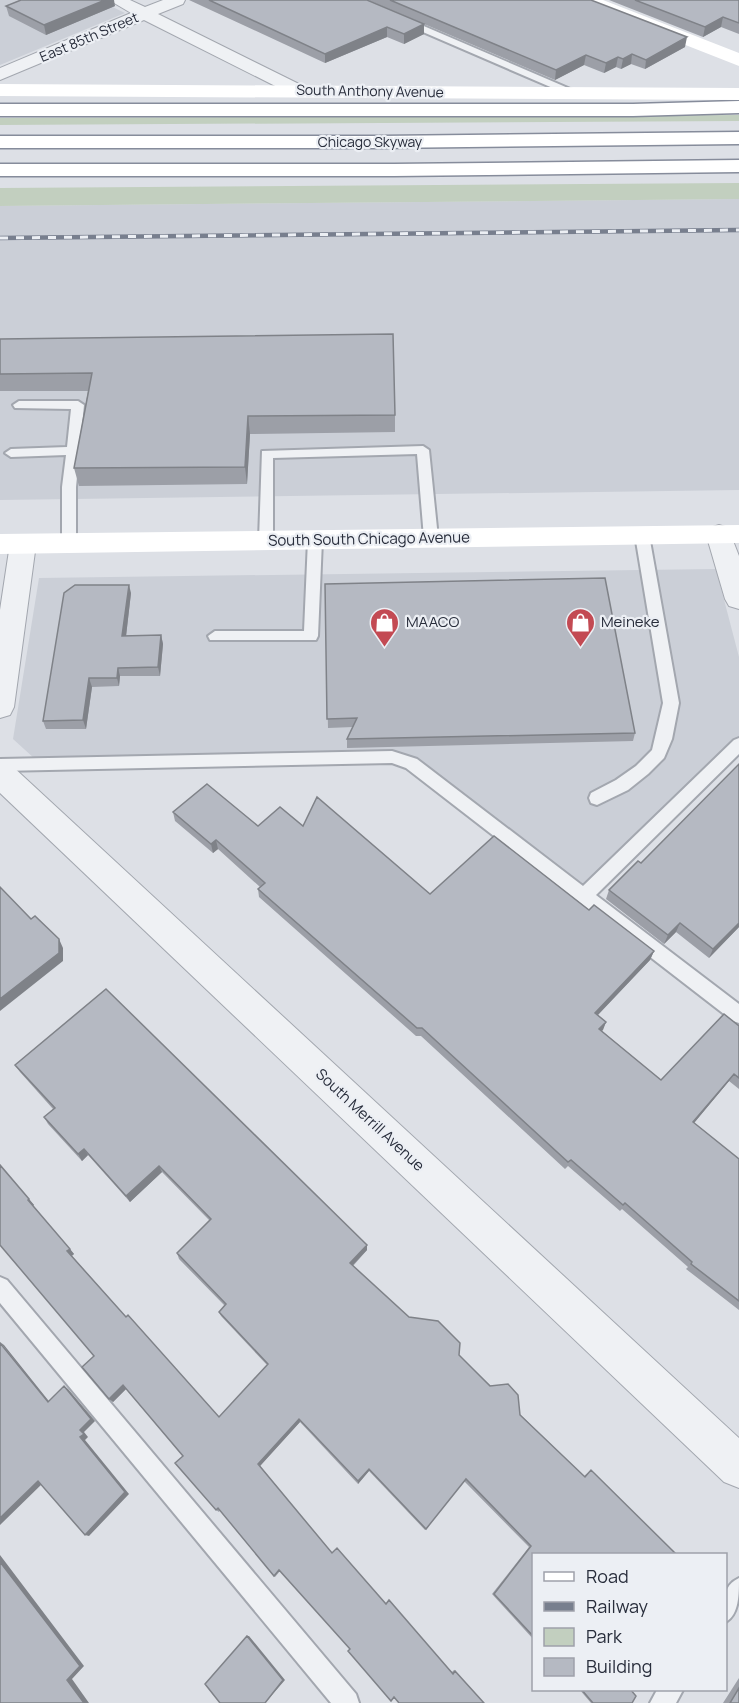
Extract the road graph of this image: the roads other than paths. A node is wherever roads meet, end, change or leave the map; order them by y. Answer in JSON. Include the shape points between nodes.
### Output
{"nodes":[{"id":1,"x":117,"y":0,"type":"edge"},
{"id":2,"x":177,"y":0,"type":"edge"},
{"id":3,"x":587,"y":0,"type":"edge"},
{"id":4,"x":144,"y":14,"type":"junction"},
{"id":5,"x":399,"y":19,"type":"edge"},
{"id":6,"x":739,"y":60,"type":"edge"},
{"id":7,"x":0,"y":75,"type":"edge"},
{"id":8,"x":0,"y":90,"type":"edge"},
{"id":9,"x":297,"y":90,"type":"junction"},
{"id":10,"x":572,"y":93,"type":"junction"},
{"id":11,"x":739,"y":94,"type":"edge"},
{"id":12,"x":739,"y":106,"type":"edge"},
{"id":13,"x":0,"y":110,"type":"edge"},
{"id":14,"x":739,"y":138,"type":"edge"},
{"id":15,"x":0,"y":142,"type":"edge"},
{"id":16,"x":739,"y":166,"type":"edge"},
{"id":17,"x":0,"y":170,"type":"edge"},
{"id":18,"x":19,"y":405,"type":"dead end"},
{"id":19,"x":73,"y":451,"type":"junction"},
{"id":20,"x":11,"y":453,"type":"dead end"},
{"id":21,"x":729,"y":534,"type":"edge"},
{"id":22,"x":642,"y":535,"type":"junction"},
{"id":23,"x":431,"y":538,"type":"junction"},
{"id":24,"x":266,"y":540,"type":"junction"},
{"id":25,"x":315,"y":540,"type":"junction"},
{"id":26,"x":69,"y":543,"type":"junction"},
{"id":27,"x":12,"y":544,"type":"edge"},
{"id":28,"x":739,"y":600,"type":"edge"},
{"id":29,"x":215,"y":636,"type":"dead end"},
{"id":30,"x":0,"y":707,"type":"edge"},
{"id":31,"x":739,"y":744,"type":"edge"},
{"id":32,"x":0,"y":765,"type":"edge"},
{"id":33,"x":0,"y":774,"type":"edge"},
{"id":34,"x":597,"y":798,"type":"dead end"},
{"id":35,"x":584,"y":896,"type":"junction"},
{"id":36,"x":739,"y":1015,"type":"edge"},
{"id":37,"x":0,"y":1287,"type":"edge"},
{"id":38,"x":739,"y":1467,"type":"edge"},
{"id":39,"x":739,"y":1590,"type":"edge"},
{"id":40,"x":727,"y":1608,"type":"edge"},
{"id":41,"x":347,"y":1703,"type":"edge"}],
"edges":[{"from":1,"to":4,"type":"street"},
{"from":2,"to":4,"type":"street","name":"East 85th Street"},
{"from":3,"to":6,"type":"main road"},
{"from":4,"to":7,"type":"street","name":"East 85th Street"},
{"from":4,"to":9,"type":"street"},
{"from":5,"to":10,"type":"lane"},
{"from":8,"to":9,"type":"main road","name":"South Anthony Avenue"},
{"from":9,"to":10,"type":"main road","name":"South Anthony Avenue"},
{"from":10,"to":11,"type":"main road","name":"South Anthony Avenue"},
{"from":12,"to":13,"type":"main road","via":[[633,110]]},
{"from":14,"to":15,"type":"main road","name":"Chicago Skyway"},
{"from":16,"to":17,"type":"main road","name":"Chicago Skyway"},
{"from":18,"to":19,"type":"lane","via":[[78,405]]},
{"from":19,"to":20,"type":"lane"},
{"from":19,"to":26,"type":"lane"},
{"from":21,"to":22,"type":"main road","name":"South South Chicago Avenue"},
{"from":21,"to":28,"type":"street"},
{"from":22,"to":23,"type":"main road","name":"South South Chicago Avenue"},
{"from":22,"to":34,"type":"lane","via":[[671,703],[658,754],[622,785]]},
{"from":23,"to":24,"type":"lane","via":[[423,450],[267,454]]},
{"from":23,"to":25,"type":"main road","name":"South South Chicago Avenue"},
{"from":24,"to":25,"type":"main road","name":"South South Chicago Avenue"},
{"from":24,"to":26,"type":"main road","name":"South South Chicago Avenue"},
{"from":25,"to":29,"type":"lane","via":[[311,636]]},
{"from":26,"to":27,"type":"main road","name":"South South Chicago Avenue"},
{"from":27,"to":30,"type":"street"},
{"from":31,"to":35,"type":"lane"},
{"from":32,"to":35,"type":"lane","via":[[392,757],[411,763]]},
{"from":33,"to":38,"type":"street","name":"South Merrill Avenue"},
{"from":35,"to":36,"type":"lane"},
{"from":37,"to":41,"type":"lane"},
{"from":39,"to":40,"type":"lane"}]}
